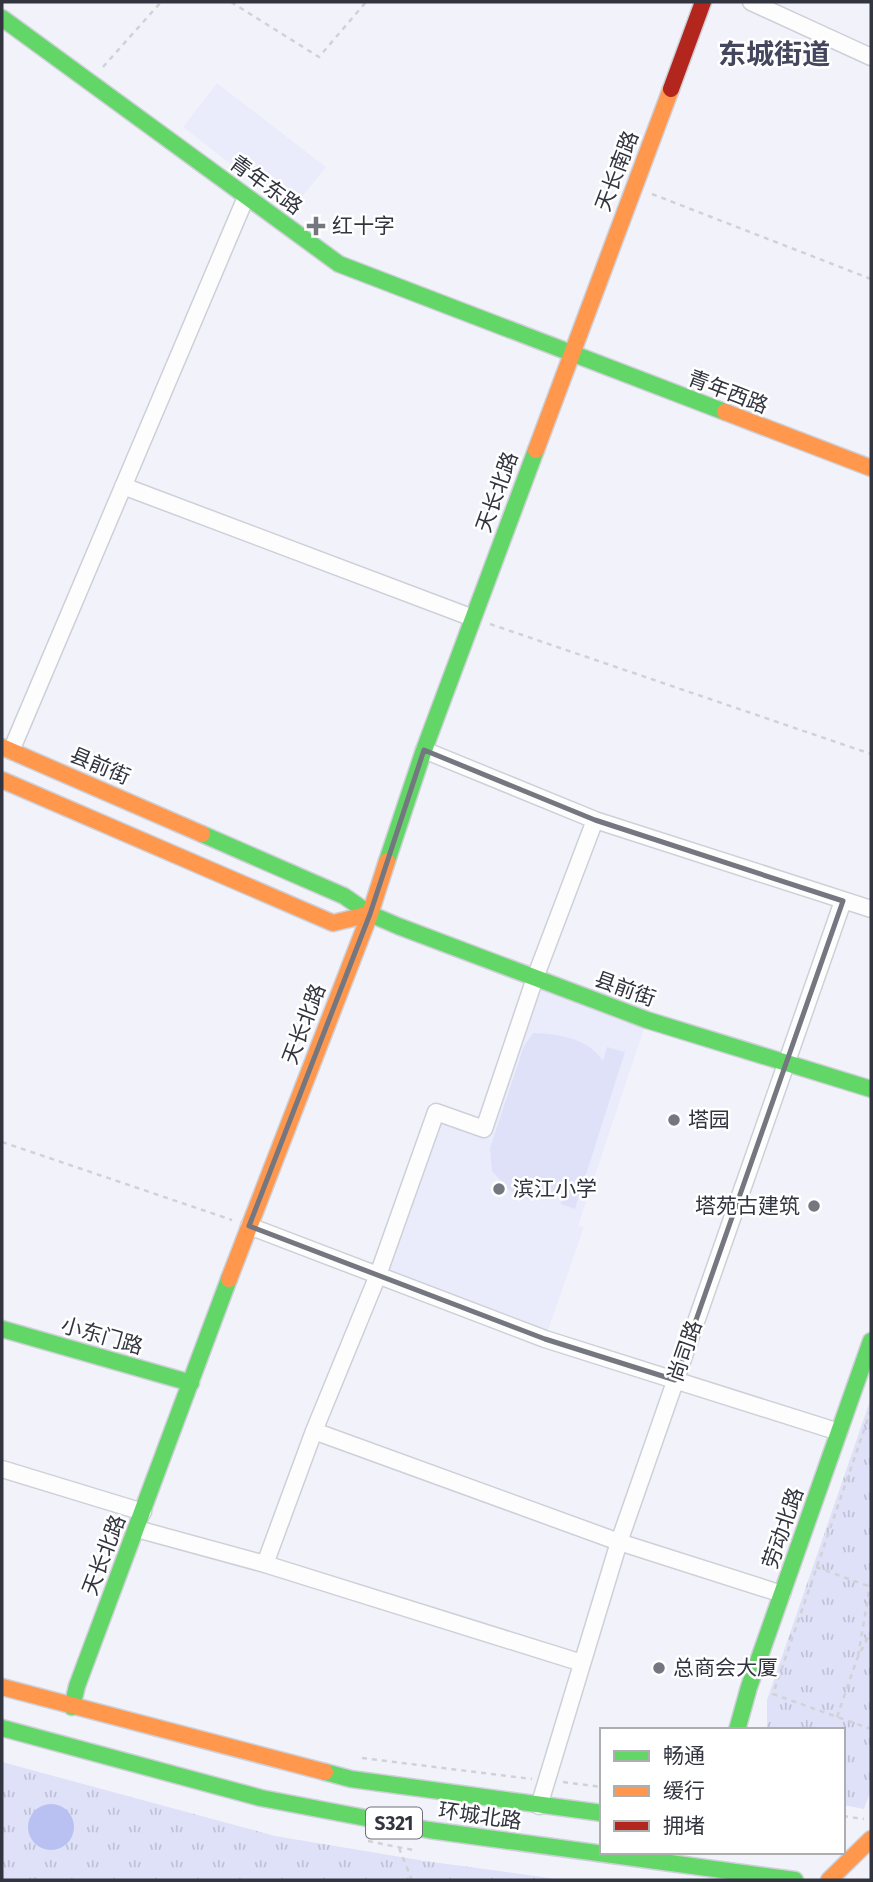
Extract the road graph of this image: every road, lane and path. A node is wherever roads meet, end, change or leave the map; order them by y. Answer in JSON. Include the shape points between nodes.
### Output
{"nodes":[{"id":1,"x":161,"y":2,"type":"edge"},
{"id":2,"x":230,"y":2,"type":"edge"},
{"id":3,"x":366,"y":2,"type":"edge"},
{"id":4,"x":703,"y":2,"type":"edge"},
{"id":5,"x":751,"y":2,"type":"edge"},
{"id":6,"x":2,"y":18,"type":"edge"},
{"id":7,"x":871,"y":57,"type":"edge"},
{"id":8,"x":89,"y":82,"type":"junction"},
{"id":9,"x":633,"y":187,"type":"junction"},
{"id":10,"x":246,"y":197,"type":"junction"},
{"id":11,"x":871,"y":279,"type":"edge"},
{"id":12,"x":570,"y":355,"type":"junction"},
{"id":13,"x":871,"y":468,"type":"edge"},
{"id":14,"x":123,"y":486,"type":"junction"},
{"id":15,"x":473,"y":618,"type":"junction"},
{"id":16,"x":6,"y":749,"type":"edge"},
{"id":17,"x":424,"y":750,"type":"junction"},
{"id":18,"x":871,"y":754,"type":"edge"},
{"id":19,"x":2,"y":781,"type":"edge"},
{"id":20,"x":596,"y":820,"type":"junction"},
{"id":21,"x":844,"y":901,"type":"junction"},
{"id":22,"x":871,"y":909,"type":"edge"},
{"id":23,"x":370,"y":915,"type":"junction"},
{"id":24,"x":535,"y":978,"type":"junction"},
{"id":25,"x":785,"y":1063,"type":"junction"},
{"id":26,"x":871,"y":1089,"type":"edge"},
{"id":27,"x":2,"y":1142,"type":"edge"},
{"id":28,"x":248,"y":1226,"type":"junction"},
{"id":29,"x":378,"y":1275,"type":"junction"},
{"id":30,"x":2,"y":1329,"type":"edge"},
{"id":31,"x":871,"y":1341,"type":"edge"},
{"id":32,"x":675,"y":1380,"type":"junction"},
{"id":33,"x":191,"y":1383,"type":"junction"},
{"id":34,"x":871,"y":1410,"type":"edge"},
{"id":35,"x":314,"y":1431,"type":"junction"},
{"id":36,"x":839,"y":1432,"type":"junction"},
{"id":37,"x":2,"y":1469,"type":"edge"},
{"id":38,"x":143,"y":1512,"type":"junction"},
{"id":39,"x":137,"y":1529,"type":"junction"},
{"id":40,"x":619,"y":1542,"type":"junction"},
{"id":41,"x":265,"y":1564,"type":"junction"},
{"id":42,"x":816,"y":1567,"type":"junction"},
{"id":43,"x":871,"y":1580,"type":"edge"},
{"id":44,"x":870,"y":1586,"type":"edge"},
{"id":45,"x":782,"y":1594,"type":"junction"},
{"id":46,"x":871,"y":1631,"type":"edge"},
{"id":47,"x":857,"y":1659,"type":"junction"},
{"id":48,"x":582,"y":1663,"type":"junction"},
{"id":49,"x":2,"y":1687,"type":"edge"},
{"id":50,"x":72,"y":1707,"type":"junction"},
{"id":51,"x":837,"y":1717,"type":"junction"},
{"id":52,"x":2,"y":1728,"type":"edge"},
{"id":53,"x":738,"y":1728,"type":"edge"},
{"id":54,"x":871,"y":1728,"type":"edge"},
{"id":55,"x":350,"y":1756,"type":"dead end"},
{"id":56,"x":546,"y":1781,"type":"junction"},
{"id":57,"x":600,"y":1787,"type":"edge"},
{"id":58,"x":539,"y":1807,"type":"junction"},
{"id":59,"x":600,"y":1813,"type":"edge"},
{"id":60,"x":845,"y":1816,"type":"edge"},
{"id":61,"x":871,"y":1820,"type":"edge"},
{"id":62,"x":845,"y":1837,"type":"edge"},
{"id":63,"x":871,"y":1839,"type":"edge"},
{"id":64,"x":399,"y":1848,"type":"dead end"},
{"id":65,"x":743,"y":1854,"type":"edge"},
{"id":66,"x":750,"y":1878,"type":"edge"},
{"id":67,"x":412,"y":1880,"type":"edge"},
{"id":68,"x":794,"y":1880,"type":"edge"},
{"id":69,"x":829,"y":1880,"type":"edge"}],
"edges":[{"from":1,"to":8,"type":"path"},
{"from":2,"to":3,"type":"path","via":[[319,57]]},
{"from":4,"to":9,"type":"street","name":"天长南路"},
{"from":5,"to":7,"type":"street"},
{"from":6,"to":8,"type":"street","name":"青年东路"},
{"from":8,"to":10,"type":"street","name":"青年东路"},
{"from":9,"to":11,"type":"path"},
{"from":9,"to":12,"type":"street","name":"天长南路"},
{"from":10,"to":12,"type":"street","name":"青年东路","via":[[339,264]]},
{"from":10,"to":14,"type":"street"},
{"from":12,"to":13,"type":"street","name":"青年西路"},
{"from":12,"to":15,"type":"street","name":"天长北路"},
{"from":14,"to":15,"type":"street"},
{"from":14,"to":16,"type":"street"},
{"from":15,"to":17,"type":"street","name":"天长北路"},
{"from":15,"to":18,"type":"path"},
{"from":16,"to":23,"type":"street","name":"县前街","via":[[344,896]]},
{"from":17,"to":20,"type":"street"},
{"from":17,"to":23,"type":"street","name":"天长北路"},
{"from":19,"to":23,"type":"street","via":[[333,923]]},
{"from":20,"to":21,"type":"street"},
{"from":20,"to":24,"type":"street"},
{"from":21,"to":22,"type":"street"},
{"from":21,"to":25,"type":"street","name":"尚司路"},
{"from":23,"to":24,"type":"street","name":"县前街"},
{"from":23,"to":28,"type":"street","name":"天长北路"},
{"from":24,"to":25,"type":"street","name":"县前街","via":[[647,1020]]},
{"from":24,"to":29,"type":"street","via":[[484,1129],[436,1112]]},
{"from":25,"to":26,"type":"street","name":"县前街"},
{"from":25,"to":32,"type":"street","name":"尚司路"},
{"from":27,"to":28,"type":"path"},
{"from":28,"to":29,"type":"street"},
{"from":28,"to":33,"type":"street","name":"天长北路"},
{"from":29,"to":32,"type":"street","via":[[545,1339]]},
{"from":29,"to":35,"type":"street"},
{"from":30,"to":33,"type":"street","name":"小东门路"},
{"from":31,"to":36,"type":"street","name":"劳动北路"},
{"from":32,"to":36,"type":"street"},
{"from":32,"to":40,"type":"street","name":"尚司路"},
{"from":33,"to":38,"type":"street","name":"天长北路"},
{"from":34,"to":42,"type":"path"},
{"from":35,"to":40,"type":"street"},
{"from":35,"to":41,"type":"street"},
{"from":36,"to":45,"type":"street","name":"劳动北路"},
{"from":37,"to":38,"type":"street"},
{"from":38,"to":39,"type":"street","name":"天长北路"},
{"from":39,"to":41,"type":"street"},
{"from":39,"to":50,"type":"street","name":"天长北路"},
{"from":40,"to":45,"type":"street"},
{"from":40,"to":48,"type":"street","name":"尚司路"},
{"from":41,"to":48,"type":"street"},
{"from":42,"to":44,"type":"path"},
{"from":42,"to":51,"type":"path","via":[[773,1694]]},
{"from":43,"to":44,"type":"path"},
{"from":44,"to":47,"type":"path"},
{"from":45,"to":53,"type":"street","name":"劳动北路"},
{"from":46,"to":47,"type":"path"},
{"from":47,"to":51,"type":"path"},
{"from":48,"to":56,"type":"street","name":"尚司路"},
{"from":49,"to":50,"type":"street","name":"环城北路"},
{"from":50,"to":58,"type":"street","name":"环城北路","number":"S321","via":[[351,1779]]},
{"from":51,"to":54,"type":"path"},
{"from":52,"to":66,"type":"street","name":"环城北路","number":"S321","via":[[261,1798],[429,1830]]},
{"from":55,"to":56,"type":"path"},
{"from":56,"to":57,"type":"path"},
{"from":56,"to":58,"type":"street","name":"尚司路"},
{"from":58,"to":59,"type":"street","name":"环城北路","number":"S321"},
{"from":60,"to":61,"type":"path"},
{"from":62,"to":63,"type":"street"},
{"from":63,"to":69,"type":"street"},
{"from":64,"to":67,"type":"path"},
{"from":65,"to":66,"type":"street"},
{"from":66,"to":68,"type":"street","name":"环城北路","number":"S321"}]}
